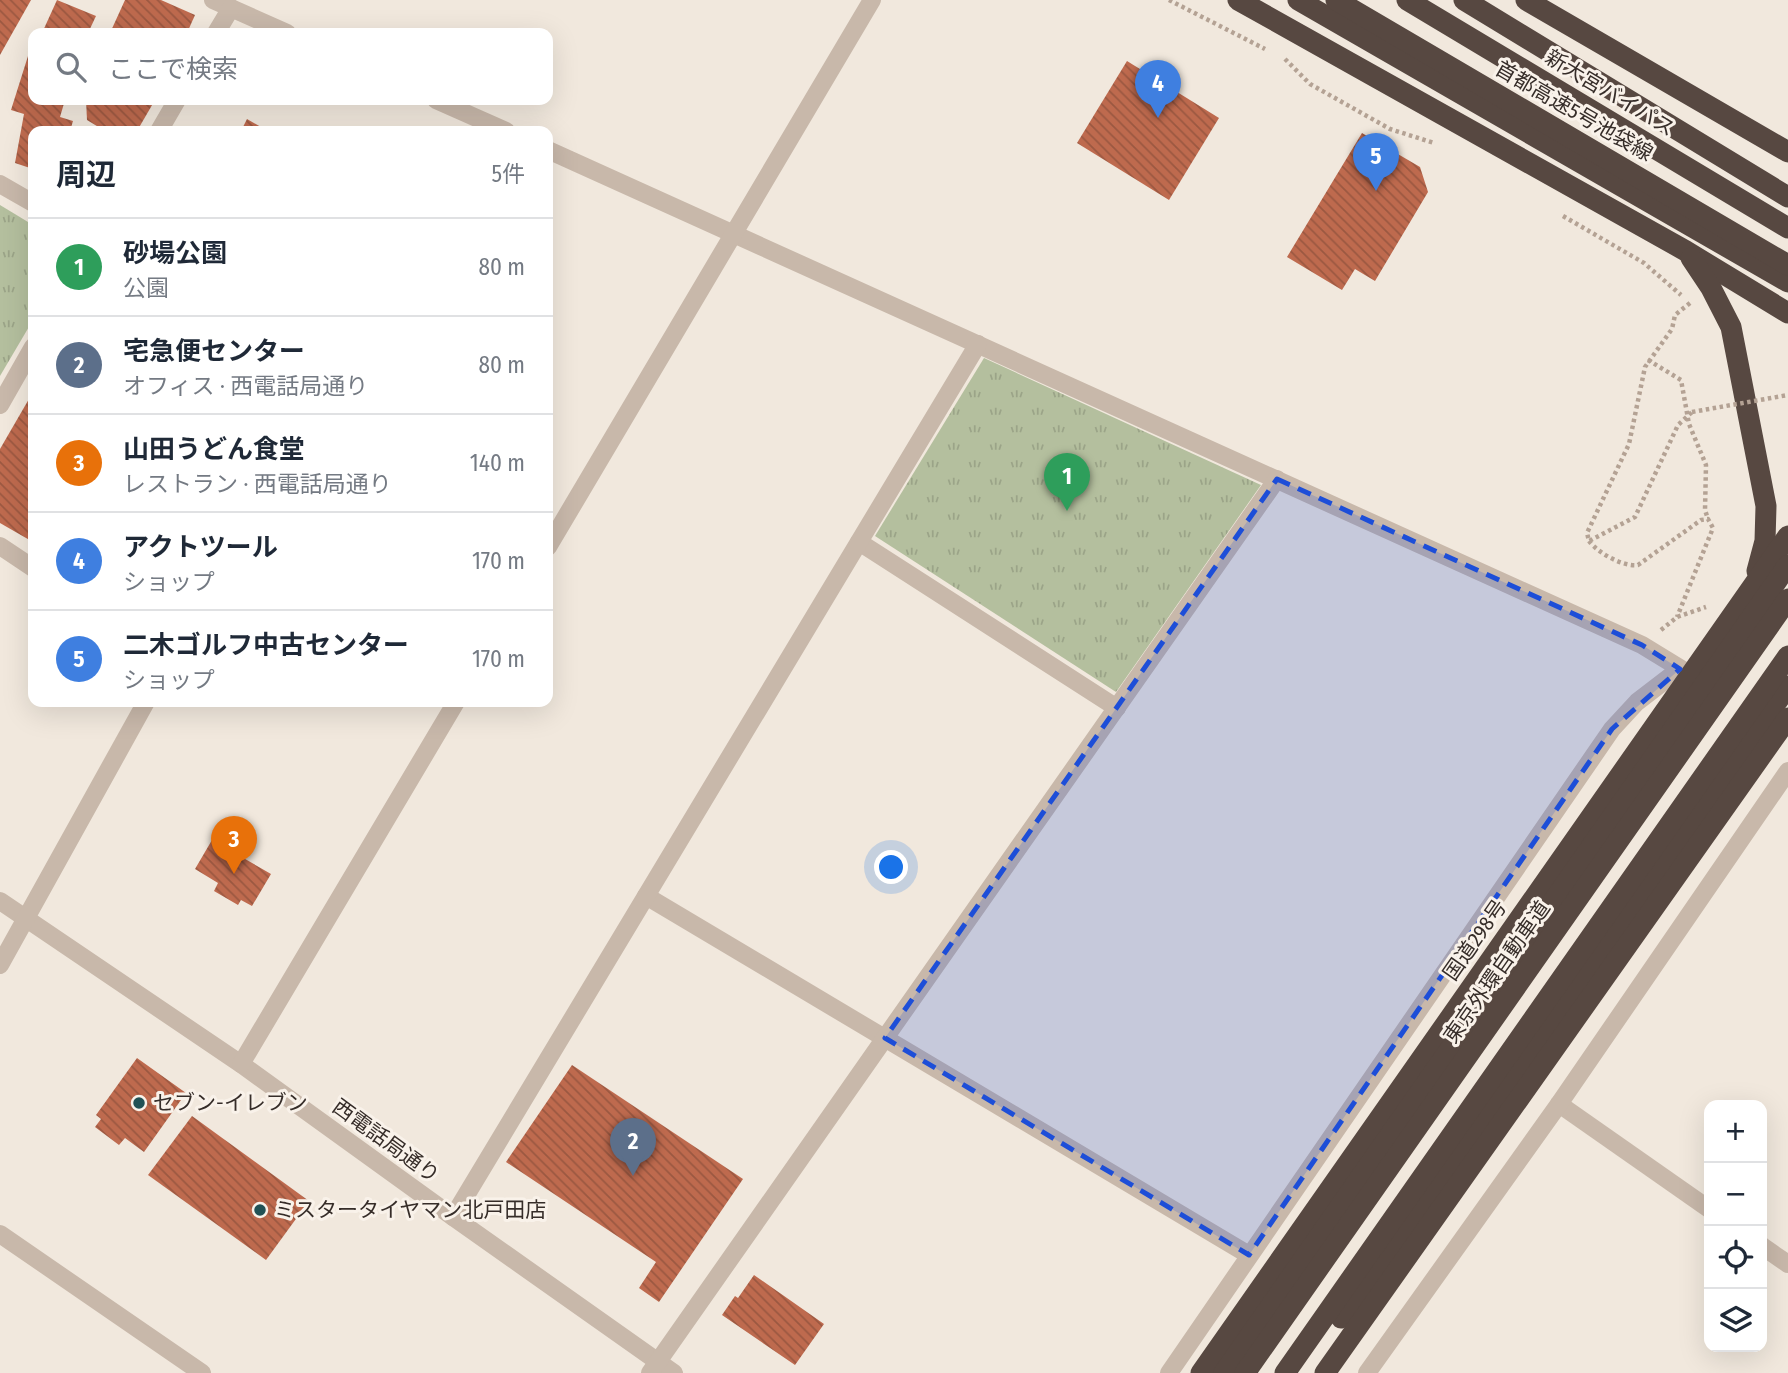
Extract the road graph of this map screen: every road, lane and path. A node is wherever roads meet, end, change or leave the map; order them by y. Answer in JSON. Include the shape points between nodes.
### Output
{"nodes":[{"id":1,"x":213,"y":0,"type":"edge"},
{"id":2,"x":872,"y":0,"type":"edge"},
{"id":3,"x":1169,"y":0,"type":"edge"},
{"id":4,"x":1238,"y":0,"type":"edge"},
{"id":5,"x":1298,"y":0,"type":"edge"},
{"id":6,"x":1336,"y":0,"type":"edge"},
{"id":7,"x":1357,"y":0,"type":"edge"},
{"id":8,"x":1407,"y":0,"type":"edge"},
{"id":9,"x":1423,"y":0,"type":"edge"},
{"id":10,"x":1464,"y":0,"type":"edge"},
{"id":11,"x":1526,"y":0,"type":"edge"},
{"id":12,"x":231,"y":8,"type":"junction"},
{"id":13,"x":219,"y":28,"type":"edge"},
{"id":14,"x":276,"y":28,"type":"edge"},
{"id":15,"x":174,"y":105,"type":"edge"},
{"id":16,"x":445,"y":105,"type":"edge"},
{"id":17,"x":162,"y":126,"type":"edge"},
{"id":18,"x":481,"y":126,"type":"edge"},
{"id":19,"x":1436,"y":143,"type":"dead end"},
{"id":20,"x":553,"y":152,"type":"edge"},
{"id":21,"x":1788,"y":152,"type":"edge"},
{"id":22,"x":0,"y":184,"type":"edge"},
{"id":23,"x":1788,"y":197,"type":"edge"},
{"id":24,"x":28,"y":200,"type":"edge"},
{"id":25,"x":1552,"y":210,"type":"dead end"},
{"id":26,"x":1788,"y":218,"type":"edge"},
{"id":27,"x":1788,"y":228,"type":"edge"},
{"id":28,"x":734,"y":233,"type":"junction"},
{"id":29,"x":1686,"y":251,"type":"junction"},
{"id":30,"x":1788,"y":251,"type":"edge"},
{"id":31,"x":1788,"y":265,"type":"edge"},
{"id":32,"x":1788,"y":282,"type":"edge"},
{"id":33,"x":1690,"y":303,"type":"junction"},
{"id":34,"x":1695,"y":311,"type":"dead end"},
{"id":35,"x":1788,"y":313,"type":"edge"},
{"id":36,"x":978,"y":344,"type":"junction"},
{"id":37,"x":28,"y":356,"type":"edge"},
{"id":38,"x":1648,"y":360,"type":"junction"},
{"id":39,"x":1788,"y":395,"type":"edge"},
{"id":40,"x":0,"y":405,"type":"edge"},
{"id":41,"x":1724,"y":405,"type":"dead end"},
{"id":42,"x":1690,"y":414,"type":"junction"},
{"id":43,"x":1727,"y":418,"type":"dead end"},
{"id":44,"x":1278,"y":479,"type":"junction"},
{"id":45,"x":1708,"y":519,"type":"junction"},
{"id":46,"x":1788,"y":536,"type":"edge"},
{"id":47,"x":553,"y":539,"type":"edge"},
{"id":48,"x":1589,"y":541,"type":"junction"},
{"id":49,"x":859,"y":542,"type":"junction"},
{"id":50,"x":0,"y":546,"type":"edge"},
{"id":51,"x":28,"y":565,"type":"edge"},
{"id":52,"x":1788,"y":565,"type":"edge"},
{"id":53,"x":1751,"y":590,"type":"junction"},
{"id":54,"x":1788,"y":599,"type":"edge"},
{"id":55,"x":1709,"y":606,"type":"dead end"},
{"id":56,"x":1677,"y":617,"type":"junction"},
{"id":57,"x":1642,"y":645,"type":"junction"},
{"id":58,"x":1788,"y":656,"type":"edge"},
{"id":59,"x":1685,"y":672,"type":"junction"},
{"id":60,"x":1788,"y":686,"type":"edge"},
{"id":61,"x":143,"y":707,"type":"edge"},
{"id":62,"x":453,"y":707,"type":"edge"},
{"id":63,"x":1117,"y":708,"type":"junction"},
{"id":64,"x":1788,"y":718,"type":"edge"},
{"id":65,"x":1788,"y":771,"type":"edge"},
{"id":66,"x":646,"y":896,"type":"junction"},
{"id":67,"x":0,"y":901,"type":"edge"},
{"id":68,"x":26,"y":919,"type":"junction"},
{"id":69,"x":0,"y":965,"type":"edge"},
{"id":70,"x":885,"y":1038,"type":"junction"},
{"id":71,"x":241,"y":1064,"type":"junction"},
{"id":72,"x":1559,"y":1104,"type":"junction"},
{"id":73,"x":1704,"y":1206,"type":"edge"},
{"id":74,"x":453,"y":1217,"type":"junction"},
{"id":75,"x":0,"y":1234,"type":"edge"},
{"id":76,"x":1767,"y":1249,"type":"edge"},
{"id":77,"x":1249,"y":1255,"type":"junction"},
{"id":78,"x":1788,"y":1264,"type":"edge"},
{"id":79,"x":654,"y":1367,"type":"edge"},
{"id":80,"x":202,"y":1373,"type":"edge"},
{"id":81,"x":674,"y":1373,"type":"edge"},
{"id":82,"x":1169,"y":1373,"type":"edge"},
{"id":83,"x":1201,"y":1373,"type":"edge"},
{"id":84,"x":1224,"y":1373,"type":"edge"},
{"id":85,"x":1245,"y":1373,"type":"edge"},
{"id":86,"x":1284,"y":1373,"type":"edge"},
{"id":87,"x":1301,"y":1373,"type":"edge"},
{"id":88,"x":1325,"y":1373,"type":"edge"},
{"id":89,"x":1367,"y":1373,"type":"edge"}],
"edges":[{"from":1,"to":12,"type":"street"},
{"from":2,"to":28,"type":"street"},
{"from":3,"to":19,"type":"path","via":[[1286,60],[1310,84],[1390,129]]},
{"from":4,"to":29,"type":"highway"},
{"from":5,"to":32,"type":"highway"},
{"from":6,"to":31,"type":"highway","name":"首都高速5号池袋線"},
{"from":7,"to":30,"type":"highway"},
{"from":8,"to":27,"type":"highway","name":"新大宮バイパス"},
{"from":9,"to":26,"type":"highway","name":"首都高速5号池袋線"},
{"from":10,"to":23,"type":"highway"},
{"from":11,"to":21,"type":"highway"},
{"from":12,"to":13,"type":"street"},
{"from":12,"to":14,"type":"street"},
{"from":15,"to":17,"type":"street"},
{"from":16,"to":18,"type":"street"},
{"from":20,"to":28,"type":"street"},
{"from":22,"to":24,"type":"street"},
{"from":25,"to":33,"type":"path","via":[[1644,263]]},
{"from":28,"to":36,"type":"street"},
{"from":28,"to":47,"type":"street"},
{"from":29,"to":35,"type":"highway"},
{"from":29,"to":53,"type":"highway","via":[[1731,327],[1766,506],[1765,541]]},
{"from":33,"to":34,"type":"path"},
{"from":33,"to":38,"type":"path","via":[[1675,315],[1672,329]]},
{"from":36,"to":44,"type":"street"},
{"from":36,"to":49,"type":"street"},
{"from":37,"to":40,"type":"street"},
{"from":38,"to":42,"type":"path","via":[[1681,380]]},
{"from":38,"to":48,"type":"path","via":[[1629,444],[1587,534]]},
{"from":39,"to":42,"type":"path","bridge":true},
{"from":41,"to":43,"type":"path"},
{"from":42,"to":45,"type":"path","via":[[1706,465]]},
{"from":42,"to":48,"type":"path","via":[[1678,425],[1635,517]]},
{"from":44,"to":57,"type":"street"},
{"from":44,"to":63,"type":"street"},
{"from":45,"to":48,"type":"path","via":[[1638,565],[1629,566]]},
{"from":45,"to":56,"type":"path","via":[[1713,528]]},
{"from":46,"to":53,"type":"highway","name":"国道298号"},
{"from":49,"to":63,"type":"street"},
{"from":49,"to":66,"type":"street"},
{"from":50,"to":51,"type":"street"},
{"from":52,"to":84,"type":"highway"},
{"from":53,"to":59,"type":"highway","name":"国道298号"},
{"from":54,"to":85,"type":"highway","name":"東京外環自動車道"},
{"from":55,"to":56,"type":"path"},
{"from":56,"to":57,"type":"path"},
{"from":57,"to":59,"type":"street"},
{"from":58,"to":86,"type":"highway"},
{"from":59,"to":77,"type":"street","via":[[1637,702],[1612,729]]},
{"from":59,"to":83,"type":"highway","name":"国道298号"},
{"from":60,"to":87,"type":"highway"},
{"from":61,"to":68,"type":"street"},
{"from":62,"to":71,"type":"street"},
{"from":63,"to":70,"type":"street"},
{"from":64,"to":88,"type":"highway"},
{"from":65,"to":72,"type":"street"},
{"from":66,"to":70,"type":"street"},
{"from":66,"to":74,"type":"street"},
{"from":67,"to":68,"type":"street","name":"西電話局通り"},
{"from":68,"to":69,"type":"street"},
{"from":68,"to":71,"type":"street","name":"西電話局通り"},
{"from":70,"to":77,"type":"street"},
{"from":70,"to":79,"type":"street"},
{"from":71,"to":74,"type":"street","name":"西電話局通り"},
{"from":72,"to":73,"type":"street"},
{"from":72,"to":89,"type":"street"},
{"from":74,"to":79,"type":"street","name":"西電話局通り"},
{"from":75,"to":80,"type":"street"},
{"from":76,"to":78,"type":"street"},
{"from":77,"to":82,"type":"street"},
{"from":79,"to":81,"type":"street","name":"西電話局通り"}]}
